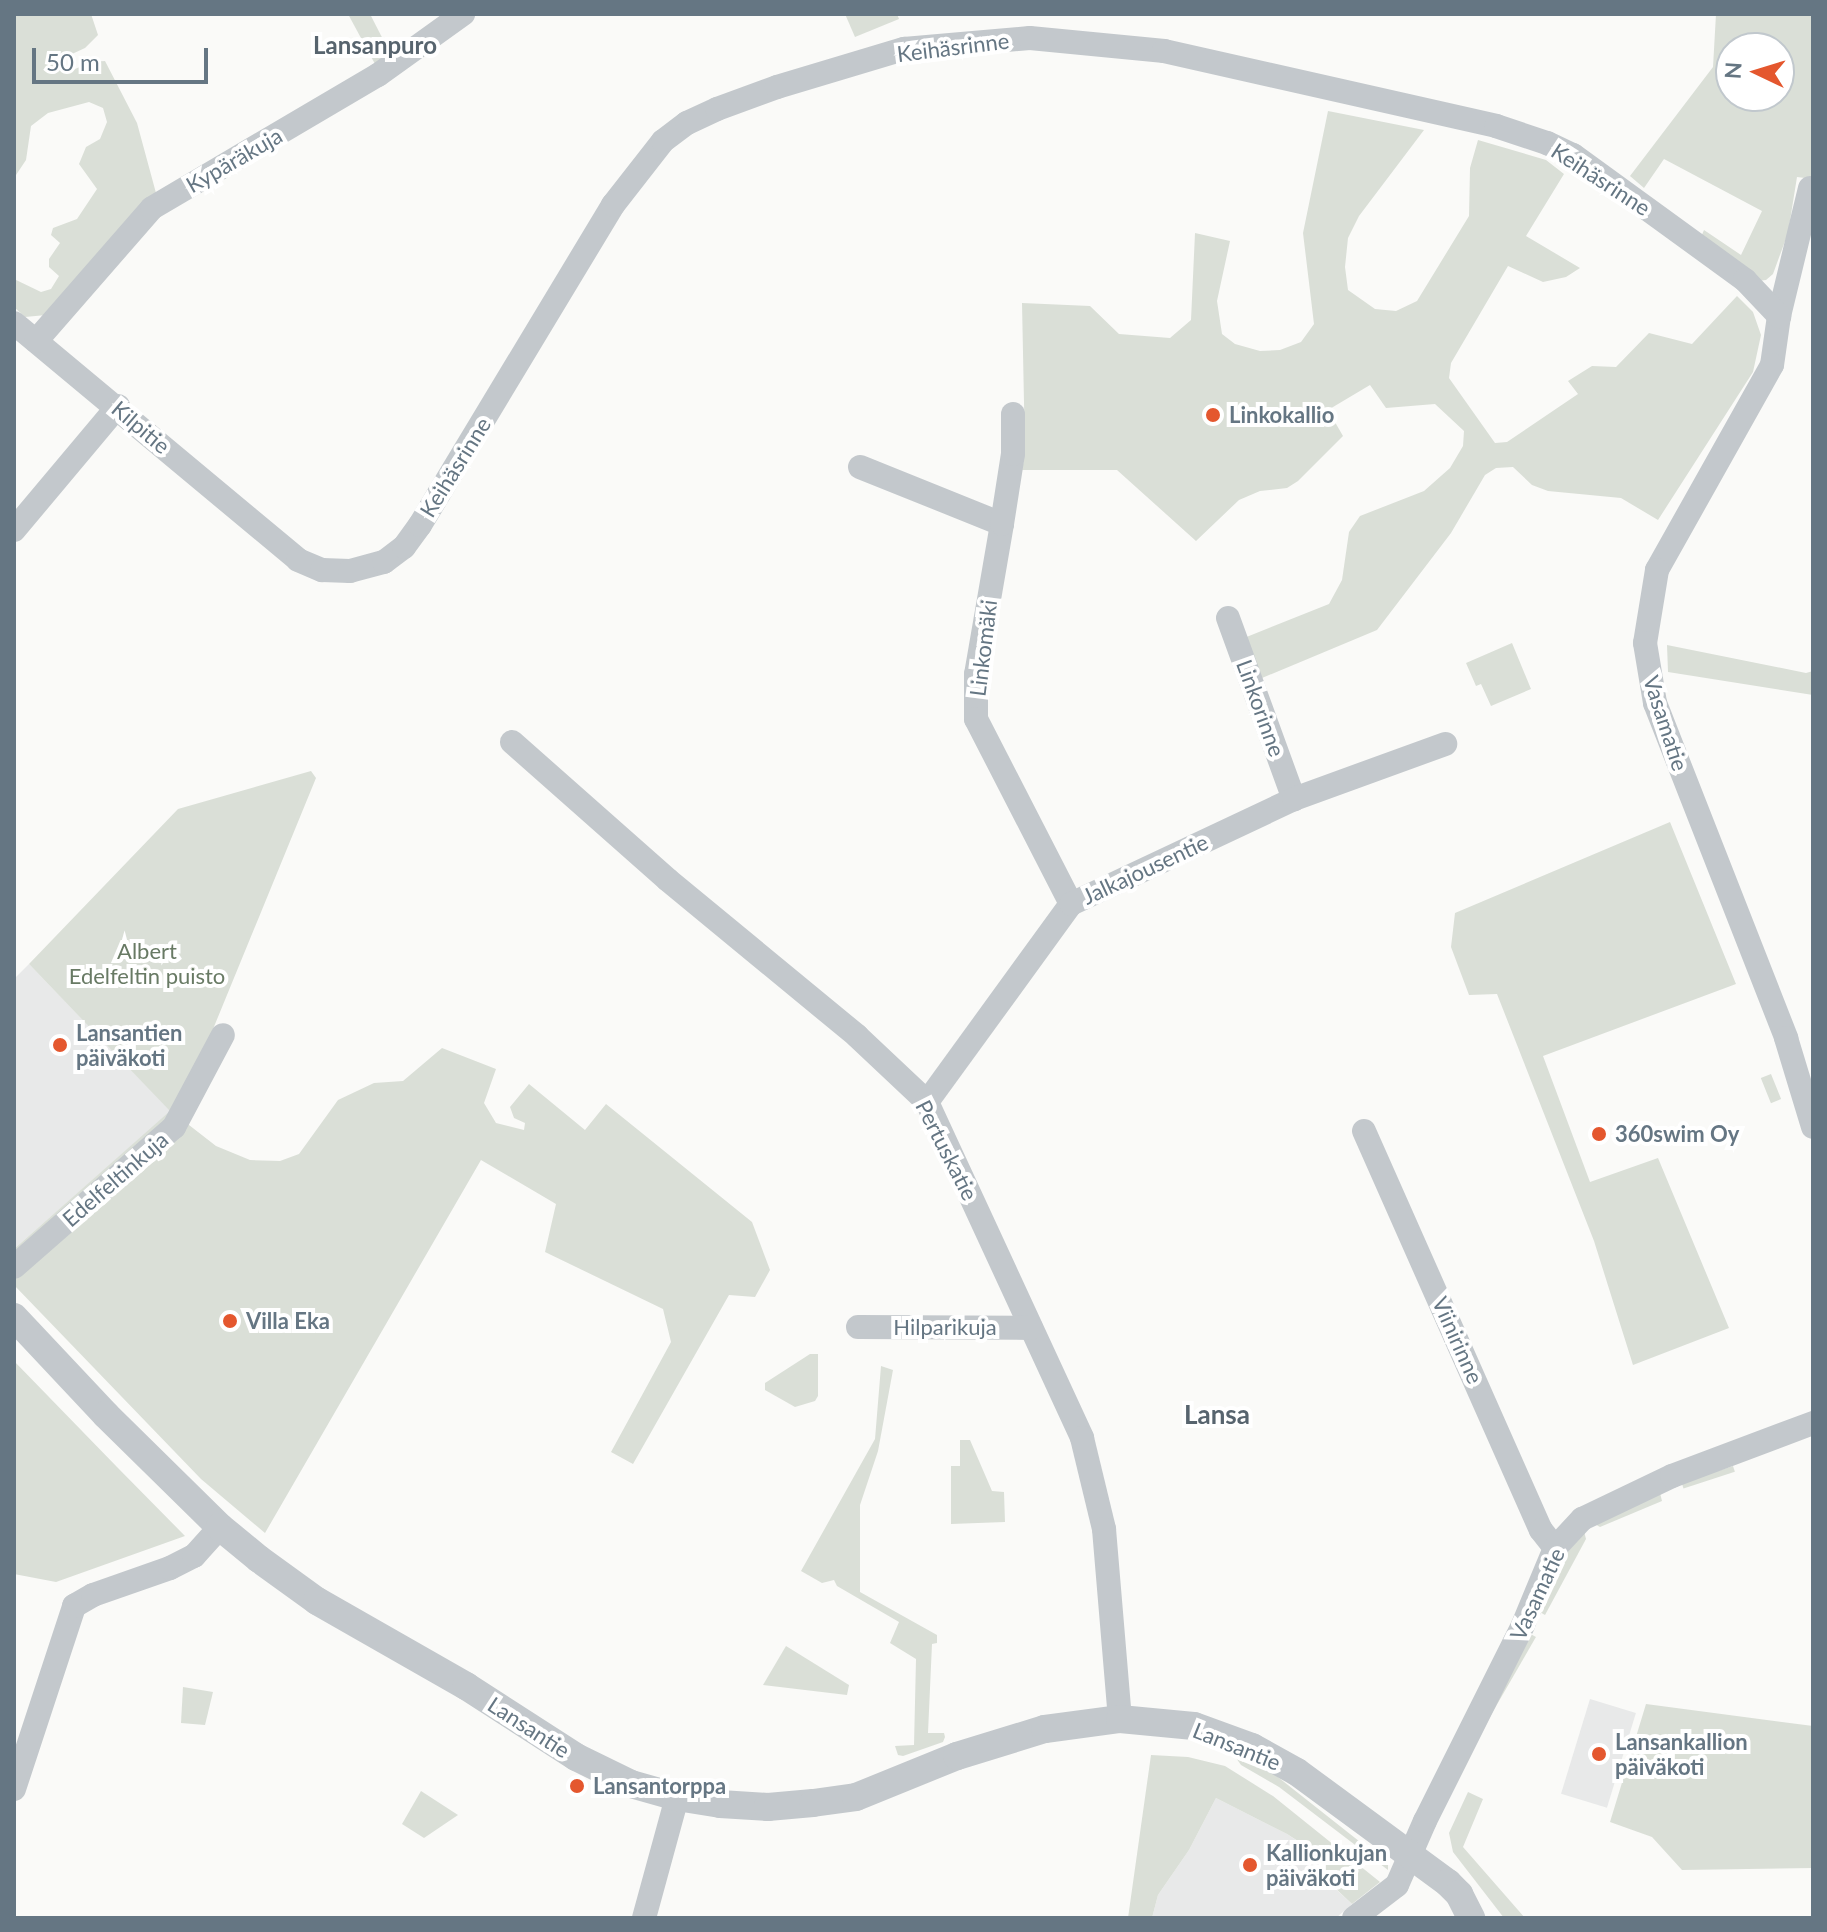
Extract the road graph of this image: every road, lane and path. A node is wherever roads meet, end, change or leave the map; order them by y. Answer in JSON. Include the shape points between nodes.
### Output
{"nodes":[{"id":1,"x":463,"y":14,"type":"edge"},
{"id":2,"x":1810,"y":188,"type":"dead end"},
{"id":3,"x":1779,"y":316,"type":"junction"},
{"id":4,"x":14,"y":323,"type":"edge"},
{"id":5,"x":36,"y":341,"type":"junction"},
{"id":6,"x":118,"y":406,"type":"junction"},
{"id":7,"x":1013,"y":414,"type":"dead end"},
{"id":8,"x":860,"y":467,"type":"dead end"},
{"id":9,"x":1002,"y":524,"type":"junction"},
{"id":10,"x":14,"y":530,"type":"edge"},
{"id":11,"x":266,"y":534,"type":"joint"},
{"id":12,"x":1228,"y":618,"type":"dead end"},
{"id":13,"x":512,"y":742,"type":"dead end"},
{"id":14,"x":1445,"y":744,"type":"dead end"},
{"id":15,"x":1294,"y":799,"type":"junction"},
{"id":16,"x":1071,"y":904,"type":"junction"},
{"id":17,"x":223,"y":1035,"type":"dead end"},
{"id":18,"x":927,"y":1102,"type":"junction"},
{"id":19,"x":1813,"y":1127,"type":"edge"},
{"id":20,"x":1364,"y":1131,"type":"dead end"},
{"id":21,"x":14,"y":1267,"type":"edge"},
{"id":22,"x":14,"y":1317,"type":"edge"},
{"id":23,"x":858,"y":1327,"type":"dead end"},
{"id":24,"x":1031,"y":1328,"type":"junction"},
{"id":25,"x":1813,"y":1423,"type":"edge"},
{"id":26,"x":220,"y":1527,"type":"junction"},
{"id":27,"x":1555,"y":1548,"type":"junction"},
{"id":28,"x":1120,"y":1719,"type":"junction"},
{"id":29,"x":14,"y":1789,"type":"edge"},
{"id":30,"x":677,"y":1797,"type":"junction"},
{"id":31,"x":1410,"y":1855,"type":"junction"},
{"id":32,"x":1469,"y":1916,"type":"edge"},
{"id":33,"x":644,"y":1918,"type":"edge"},
{"id":34,"x":1354,"y":1918,"type":"edge"}],
"edges":[{"from":1,"to":5,"type":"street","name":"Kypäräkuja","via":[[378,75],[152,208]]},
{"from":2,"to":3,"type":"street","name":"Vasamatie"},
{"from":3,"to":11,"type":"street","name":"Keihäsrinne","via":[[1745,280],[1573,155],[1496,126],[1164,51],[1030,38],[904,49],[729,104],[663,141],[620,192],[404,547],[384,562],[350,571],[322,570],[298,560]]},
{"from":3,"to":19,"type":"street","name":"Vasamatie","via":[[1772,365],[1657,570],[1645,643],[1655,703],[1790,1050]]},
{"from":4,"to":5,"type":"street","name":"Kilpitie"},
{"from":5,"to":6,"type":"street","name":"Kilpitie"},
{"from":6,"to":10,"type":"street"},
{"from":6,"to":11,"type":"street","name":"Kilpitie"},
{"from":7,"to":9,"type":"street","name":"Linkomäki"},
{"from":8,"to":9,"type":"street"},
{"from":9,"to":16,"type":"street","name":"Linkomäki","via":[[976,674],[976,719]]},
{"from":12,"to":15,"type":"street","name":"Linkorinne"},
{"from":13,"to":18,"type":"street","name":"Pertuskatie"},
{"from":14,"to":15,"type":"street","name":"Jalkajousentie"},
{"from":15,"to":16,"type":"street","name":"Jalkajousentie"},
{"from":16,"to":18,"type":"street","name":"Jalkajousentie"},
{"from":17,"to":21,"type":"street","name":"Edelfeltinkuja","via":[[174,1127]]},
{"from":18,"to":24,"type":"street","name":"Pertuskatie"},
{"from":20,"to":27,"type":"street","name":"Viinirinne","via":[[1541,1530]]},
{"from":22,"to":26,"type":"street","name":"Lansantie"},
{"from":23,"to":24,"type":"street","name":"Hilparikuja"},
{"from":24,"to":28,"type":"street","name":"Pertuskatie","via":[[1082,1438],[1097,1490]]},
{"from":25,"to":27,"type":"street","name":"Vasamatie","via":[[1596,1510]]},
{"from":26,"to":29,"type":"street","via":[[194,1556],[74,1606]]},
{"from":26,"to":30,"type":"street","name":"Lansantie","via":[[317,1601],[466,1686],[586,1763]]},
{"from":27,"to":31,"type":"street","name":"Vasamatie"},
{"from":28,"to":30,"type":"street","name":"Lansantie","via":[[1083,1721],[1021,1736],[856,1797],[768,1807]]},
{"from":28,"to":31,"type":"street","name":"Lansantie","via":[[1194,1726],[1252,1747],[1297,1772]]},
{"from":30,"to":33,"type":"street"},
{"from":31,"to":32,"type":"street","name":"Lansantie","via":[[1459,1894]]},
{"from":31,"to":34,"type":"street","name":"Vasamatie","via":[[1397,1885]]}]}
